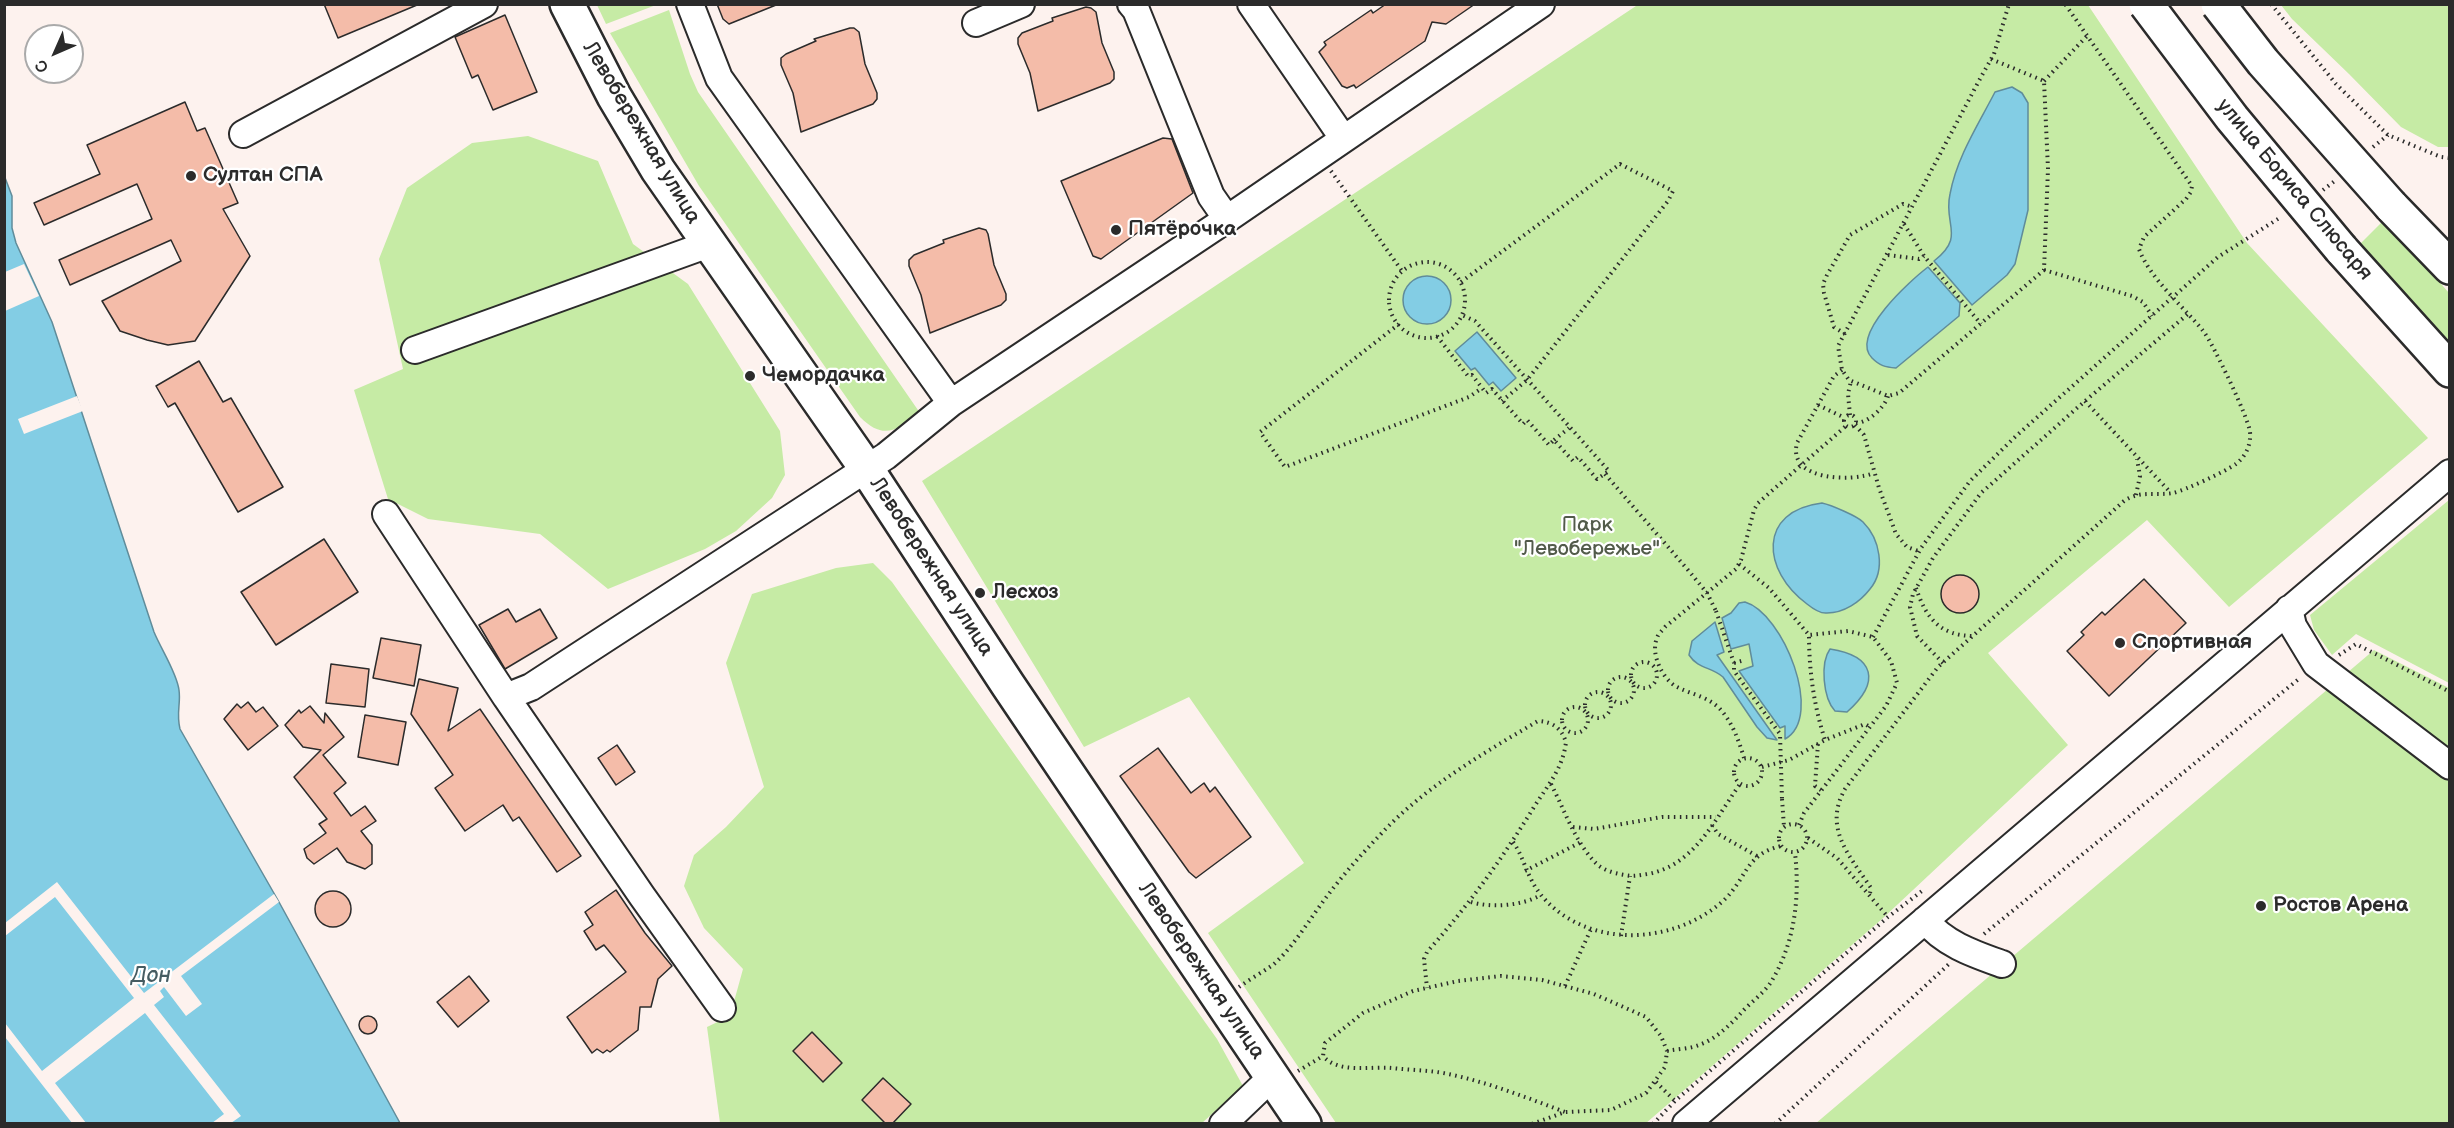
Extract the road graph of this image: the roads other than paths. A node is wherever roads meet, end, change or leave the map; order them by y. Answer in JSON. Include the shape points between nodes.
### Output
{"nodes":[{"id":1,"x":484,"y":4,"type":"edge"},
{"id":2,"x":567,"y":4,"type":"edge"},
{"id":3,"x":690,"y":4,"type":"edge"},
{"id":4,"x":1021,"y":4,"type":"edge"},
{"id":5,"x":1131,"y":4,"type":"edge"},
{"id":6,"x":1251,"y":4,"type":"edge"},
{"id":7,"x":1541,"y":4,"type":"edge"},
{"id":8,"x":2146,"y":4,"type":"edge"},
{"id":9,"x":2217,"y":4,"type":"edge"},
{"id":10,"x":976,"y":23,"type":"dead end"},
{"id":11,"x":243,"y":134,"type":"dead end"},
{"id":12,"x":1343,"y":138,"type":"junction"},
{"id":13,"x":1227,"y":219,"type":"junction"},
{"id":14,"x":709,"y":244,"type":"junction"},
{"id":15,"x":2450,"y":267,"type":"edge"},
{"id":16,"x":415,"y":350,"type":"dead end"},
{"id":17,"x":2450,"y":370,"type":"edge"},
{"id":18,"x":951,"y":403,"type":"junction"},
{"id":19,"x":866,"y":468,"type":"junction"},
{"id":20,"x":2450,"y":473,"type":"edge"},
{"id":21,"x":386,"y":514,"type":"dead end"},
{"id":22,"x":2289,"y":609,"type":"junction"},
{"id":23,"x":506,"y":697,"type":"junction"},
{"id":24,"x":2450,"y":766,"type":"edge"},
{"id":25,"x":1924,"y":920,"type":"junction"},
{"id":26,"x":2002,"y":964,"type":"dead end"},
{"id":27,"x":722,"y":1008,"type":"dead end"},
{"id":28,"x":1284,"y":1075,"type":"junction"},
{"id":29,"x":1681,"y":1112,"type":"edge"},
{"id":30,"x":1223,"y":1124,"type":"edge"},
{"id":31,"x":1304,"y":1124,"type":"edge"}],
"edges":[{"from":1,"to":11,"type":"street"},
{"from":2,"to":14,"type":"main road","name":"Левобережная улица","via":[[614,96]]},
{"from":3,"to":18,"type":"street","via":[[719,78]]},
{"from":4,"to":10,"type":"street"},
{"from":5,"to":13,"type":"street","via":[[1211,196]]},
{"from":6,"to":12,"type":"street"},
{"from":7,"to":12,"type":"street"},
{"from":8,"to":17,"type":"main road","name":"улица Бориса Слюсаря","bridge":true,"via":[[2232,118],[2341,249]]},
{"from":9,"to":15,"type":"main road","bridge":true,"via":[[2263,62]]},
{"from":12,"to":13,"type":"street"},
{"from":13,"to":18,"type":"street"},
{"from":14,"to":16,"type":"street"},
{"from":14,"to":19,"type":"main road","name":"Левобережная улица"},
{"from":18,"to":19,"type":"street"},
{"from":19,"to":23,"type":"street","via":[[531,687]]},
{"from":19,"to":28,"type":"main road","name":"Левобережная улица","via":[[1008,685]]},
{"from":20,"to":22,"type":"street"},
{"from":21,"to":23,"type":"street"},
{"from":22,"to":24,"type":"street","via":[[2293,626],[2316,664]]},
{"from":22,"to":25,"type":"street"},
{"from":23,"to":27,"type":"street"},
{"from":25,"to":26,"type":"street","via":[[1964,950]]},
{"from":25,"to":29,"type":"street"},
{"from":28,"to":30,"type":"street"},
{"from":28,"to":31,"type":"main road","name":"Левобережная улица"}]}
